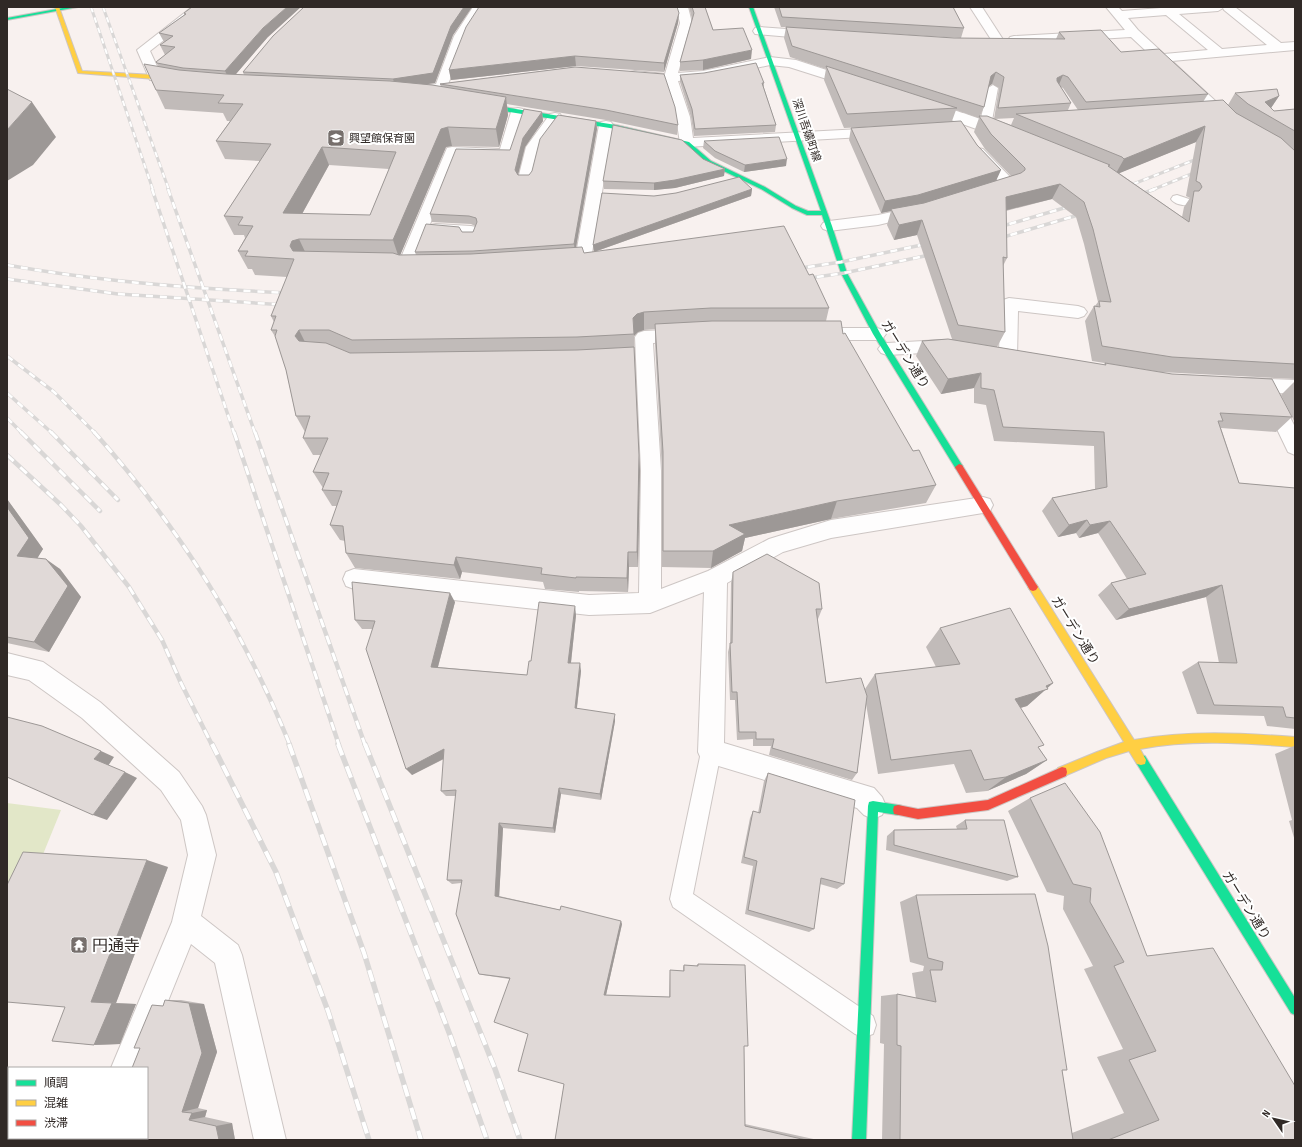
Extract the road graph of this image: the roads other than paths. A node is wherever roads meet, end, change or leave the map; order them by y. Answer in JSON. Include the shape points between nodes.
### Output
{"nodes":[{"id":1,"x":76,"y":7,"type":"edge"},
{"id":2,"x":200,"y":7,"type":"edge"},
{"id":3,"x":479,"y":7,"type":"edge"},
{"id":4,"x":682,"y":7,"type":"edge"},
{"id":5,"x":751,"y":7,"type":"edge"},
{"id":6,"x":976,"y":7,"type":"edge"},
{"id":7,"x":1218,"y":7,"type":"edge"},
{"id":8,"x":1228,"y":7,"type":"edge"},
{"id":9,"x":57,"y":9,"type":"edge"},
{"id":10,"x":1116,"y":11,"type":"edge"},
{"id":11,"x":1170,"y":12,"type":"junction"},
{"id":12,"x":7,"y":20,"type":"edge"},
{"id":13,"x":759,"y":31,"type":"junction"},
{"id":14,"x":1134,"y":33,"type":"junction"},
{"id":15,"x":828,"y":36,"type":"edge"},
{"id":16,"x":998,"y":41,"type":"junction"},
{"id":17,"x":982,"y":42,"type":"edge"},
{"id":18,"x":1295,"y":46,"type":"edge"},
{"id":19,"x":1278,"y":47,"type":"junction"},
{"id":20,"x":1219,"y":53,"type":"junction"},
{"id":21,"x":1161,"y":58,"type":"junction"},
{"id":22,"x":770,"y":62,"type":"junction"},
{"id":23,"x":623,"y":74,"type":"edge"},
{"id":24,"x":154,"y":77,"type":"junction"},
{"id":25,"x":670,"y":78,"type":"junction"},
{"id":26,"x":188,"y":83,"type":"edge"},
{"id":27,"x":457,"y":85,"type":"edge"},
{"id":28,"x":866,"y":87,"type":"edge"},
{"id":29,"x":993,"y":88,"type":"edge"},
{"id":30,"x":438,"y":92,"type":"junction"},
{"id":31,"x":406,"y":94,"type":"edge"},
{"id":32,"x":910,"y":102,"type":"edge"},
{"id":33,"x":473,"y":104,"type":"edge"},
{"id":34,"x":1217,"y":110,"type":"junction"},
{"id":35,"x":1201,"y":111,"type":"edge"},
{"id":36,"x":518,"y":112,"type":"junction"},
{"id":37,"x":555,"y":117,"type":"junction"},
{"id":38,"x":1016,"y":124,"type":"edge"},
{"id":39,"x":606,"y":125,"type":"junction"},
{"id":40,"x":985,"y":126,"type":"junction"},
{"id":41,"x":946,"y":128,"type":"edge"},
{"id":42,"x":1238,"y":128,"type":"edge"},
{"id":43,"x":891,"y":132,"type":"edge"},
{"id":44,"x":966,"y":134,"type":"junction"},
{"id":45,"x":796,"y":137,"type":"junction"},
{"id":46,"x":1013,"y":138,"type":"edge"},
{"id":47,"x":688,"y":143,"type":"junction"},
{"id":48,"x":741,"y":178,"type":"junction"},
{"id":49,"x":524,"y":179,"type":"edge"},
{"id":50,"x":719,"y":183,"type":"edge"},
{"id":51,"x":971,"y":196,"type":"edge"},
{"id":52,"x":933,"y":207,"type":"edge"},
{"id":53,"x":826,"y":220,"type":"junction"},
{"id":54,"x":421,"y":227,"type":"junction"},
{"id":55,"x":469,"y":236,"type":"edge"},
{"id":56,"x":544,"y":261,"type":"edge"},
{"id":57,"x":841,"y":262,"type":"joint"},
{"id":58,"x":436,"y":267,"type":"edge"},
{"id":59,"x":1078,"y":312,"type":"dead end"},
{"id":60,"x":703,"y":334,"type":"edge"},
{"id":61,"x":801,"y":334,"type":"edge"},
{"id":62,"x":882,"y":341,"type":"junction"},
{"id":63,"x":971,"y":351,"type":"edge"},
{"id":64,"x":1008,"y":357,"type":"edge"},
{"id":65,"x":1228,"y":384,"type":"edge"},
{"id":66,"x":1266,"y":386,"type":"junction"},
{"id":67,"x":1295,"y":387,"type":"edge"},
{"id":68,"x":1295,"y":447,"type":"edge"},
{"id":69,"x":983,"y":505,"type":"junction"},
{"id":70,"x":716,"y":578,"type":"junction"},
{"id":71,"x":354,"y":579,"type":"dead end"},
{"id":72,"x":650,"y":603,"type":"junction"},
{"id":73,"x":7,"y":664,"type":"edge"},
{"id":74,"x":1295,"y":742,"type":"edge"},
{"id":75,"x":1132,"y":745,"type":"junction"},
{"id":76,"x":711,"y":752,"type":"junction"},
{"id":77,"x":873,"y":806,"type":"junction"},
{"id":78,"x":186,"y":922,"type":"junction"},
{"id":79,"x":1295,"y":1009,"type":"edge"},
{"id":80,"x":864,"y":1025,"type":"junction"},
{"id":81,"x":126,"y":1067,"type":"edge"},
{"id":82,"x":270,"y":1140,"type":"edge"},
{"id":83,"x":859,"y":1140,"type":"edge"}],
"edges":[{"from":1,"to":9,"type":"street"},
{"from":2,"to":24,"type":"street","via":[[143,50]]},
{"from":3,"to":30,"type":"street","via":[[460,36]]},
{"from":4,"to":25,"type":"street","via":[[686,23]]},
{"from":5,"to":13,"type":"street","name":"深川吾嬬町線"},
{"from":6,"to":16,"type":"street"},
{"from":7,"to":11,"type":"street"},
{"from":8,"to":19,"type":"street"},
{"from":9,"to":12,"type":"street"},
{"from":9,"to":24,"type":"street","via":[[80,72]]},
{"from":10,"to":11,"type":"street"},
{"from":10,"to":14,"type":"street"},
{"from":11,"to":20,"type":"street"},
{"from":13,"to":15,"type":"street"},
{"from":13,"to":22,"type":"street","name":"深川吾嬬町線"},
{"from":14,"to":16,"type":"street"},
{"from":14,"to":21,"type":"street"},
{"from":16,"to":17,"type":"street"},
{"from":18,"to":19,"type":"street"},
{"from":19,"to":20,"type":"street"},
{"from":20,"to":21,"type":"street"},
{"from":21,"to":34,"type":"street"},
{"from":22,"to":25,"type":"street","via":[[703,75]]},
{"from":22,"to":28,"type":"street","via":[[792,63]]},
{"from":22,"to":45,"type":"street","name":"深川吾嬬町線"},
{"from":23,"to":25,"type":"street"},
{"from":24,"to":26,"type":"street"},
{"from":25,"to":47,"type":"street","via":[[683,117]]},
{"from":27,"to":30,"type":"street"},
{"from":29,"to":40,"type":"lane"},
{"from":30,"to":31,"type":"street"},
{"from":32,"to":40,"type":"street"},
{"from":33,"to":36,"type":"street"},
{"from":34,"to":35,"type":"street"},
{"from":34,"to":42,"type":"street"},
{"from":36,"to":37,"type":"street"},
{"from":36,"to":54,"type":"street","via":[[506,154],[452,151]]},
{"from":37,"to":39,"type":"street"},
{"from":37,"to":49,"type":"street","via":[[533,147]]},
{"from":38,"to":40,"type":"street"},
{"from":39,"to":47,"type":"street"},
{"from":39,"to":56,"type":"street","via":[[602,194],[583,259]]},
{"from":40,"to":44,"type":"street"},
{"from":40,"to":46,"type":"street"},
{"from":41,"to":44,"type":"street"},
{"from":43,"to":45,"type":"street"},
{"from":44,"to":51,"type":"street","via":[[979,153],[1009,184]]},
{"from":45,"to":47,"type":"street","via":[[743,142]]},
{"from":45,"to":53,"type":"street","name":"深川吾嬬町線"},
{"from":47,"to":48,"type":"street","via":[[709,162]]},
{"from":48,"to":50,"type":"street"},
{"from":48,"to":53,"type":"street","via":[[808,214]]},
{"from":52,"to":53,"type":"street","via":[[878,220]]},
{"from":53,"to":57,"type":"street","name":"深川吾嬬町線"},
{"from":54,"to":55,"type":"lane","via":[[471,230]]},
{"from":54,"to":58,"type":"street","via":[[398,264],[405,267]]},
{"from":57,"to":62,"type":"street","name":"ガーデン通り","via":[[852,290]]},
{"from":59,"to":64,"type":"street","via":[[1009,304]]},
{"from":60,"to":72,"type":"street","via":[[644,337],[637,358],[651,471]]},
{"from":61,"to":62,"type":"street"},
{"from":62,"to":63,"type":"street"},
{"from":62,"to":69,"type":"street","name":"ガーデン通り"},
{"from":65,"to":66,"type":"street"},
{"from":66,"to":67,"type":"street"},
{"from":66,"to":68,"type":"street"},
{"from":69,"to":70,"type":"street","via":[[831,529],[777,545]]},
{"from":69,"to":75,"type":"street","name":"ガーデン通り"},
{"from":70,"to":72,"type":"street"},
{"from":70,"to":76,"type":"street"},
{"from":71,"to":72,"type":"street","via":[[589,605]]},
{"from":73,"to":78,"type":"street","via":[[35,670],[41,674],[91,710],[170,780],[193,815],[202,855]]},
{"from":74,"to":75,"type":"street","via":[[1237,738],[1164,739]]},
{"from":75,"to":77,"type":"street","via":[[1106,753],[988,805],[918,814]]},
{"from":75,"to":79,"type":"street","name":"ガーデン通り"},
{"from":76,"to":77,"type":"street","via":[[864,797]]},
{"from":76,"to":80,"type":"lane","via":[[681,899]]},
{"from":77,"to":80,"type":"street"},
{"from":78,"to":81,"type":"street"},
{"from":78,"to":82,"type":"street","via":[[228,955]]},
{"from":80,"to":83,"type":"street"}]}
